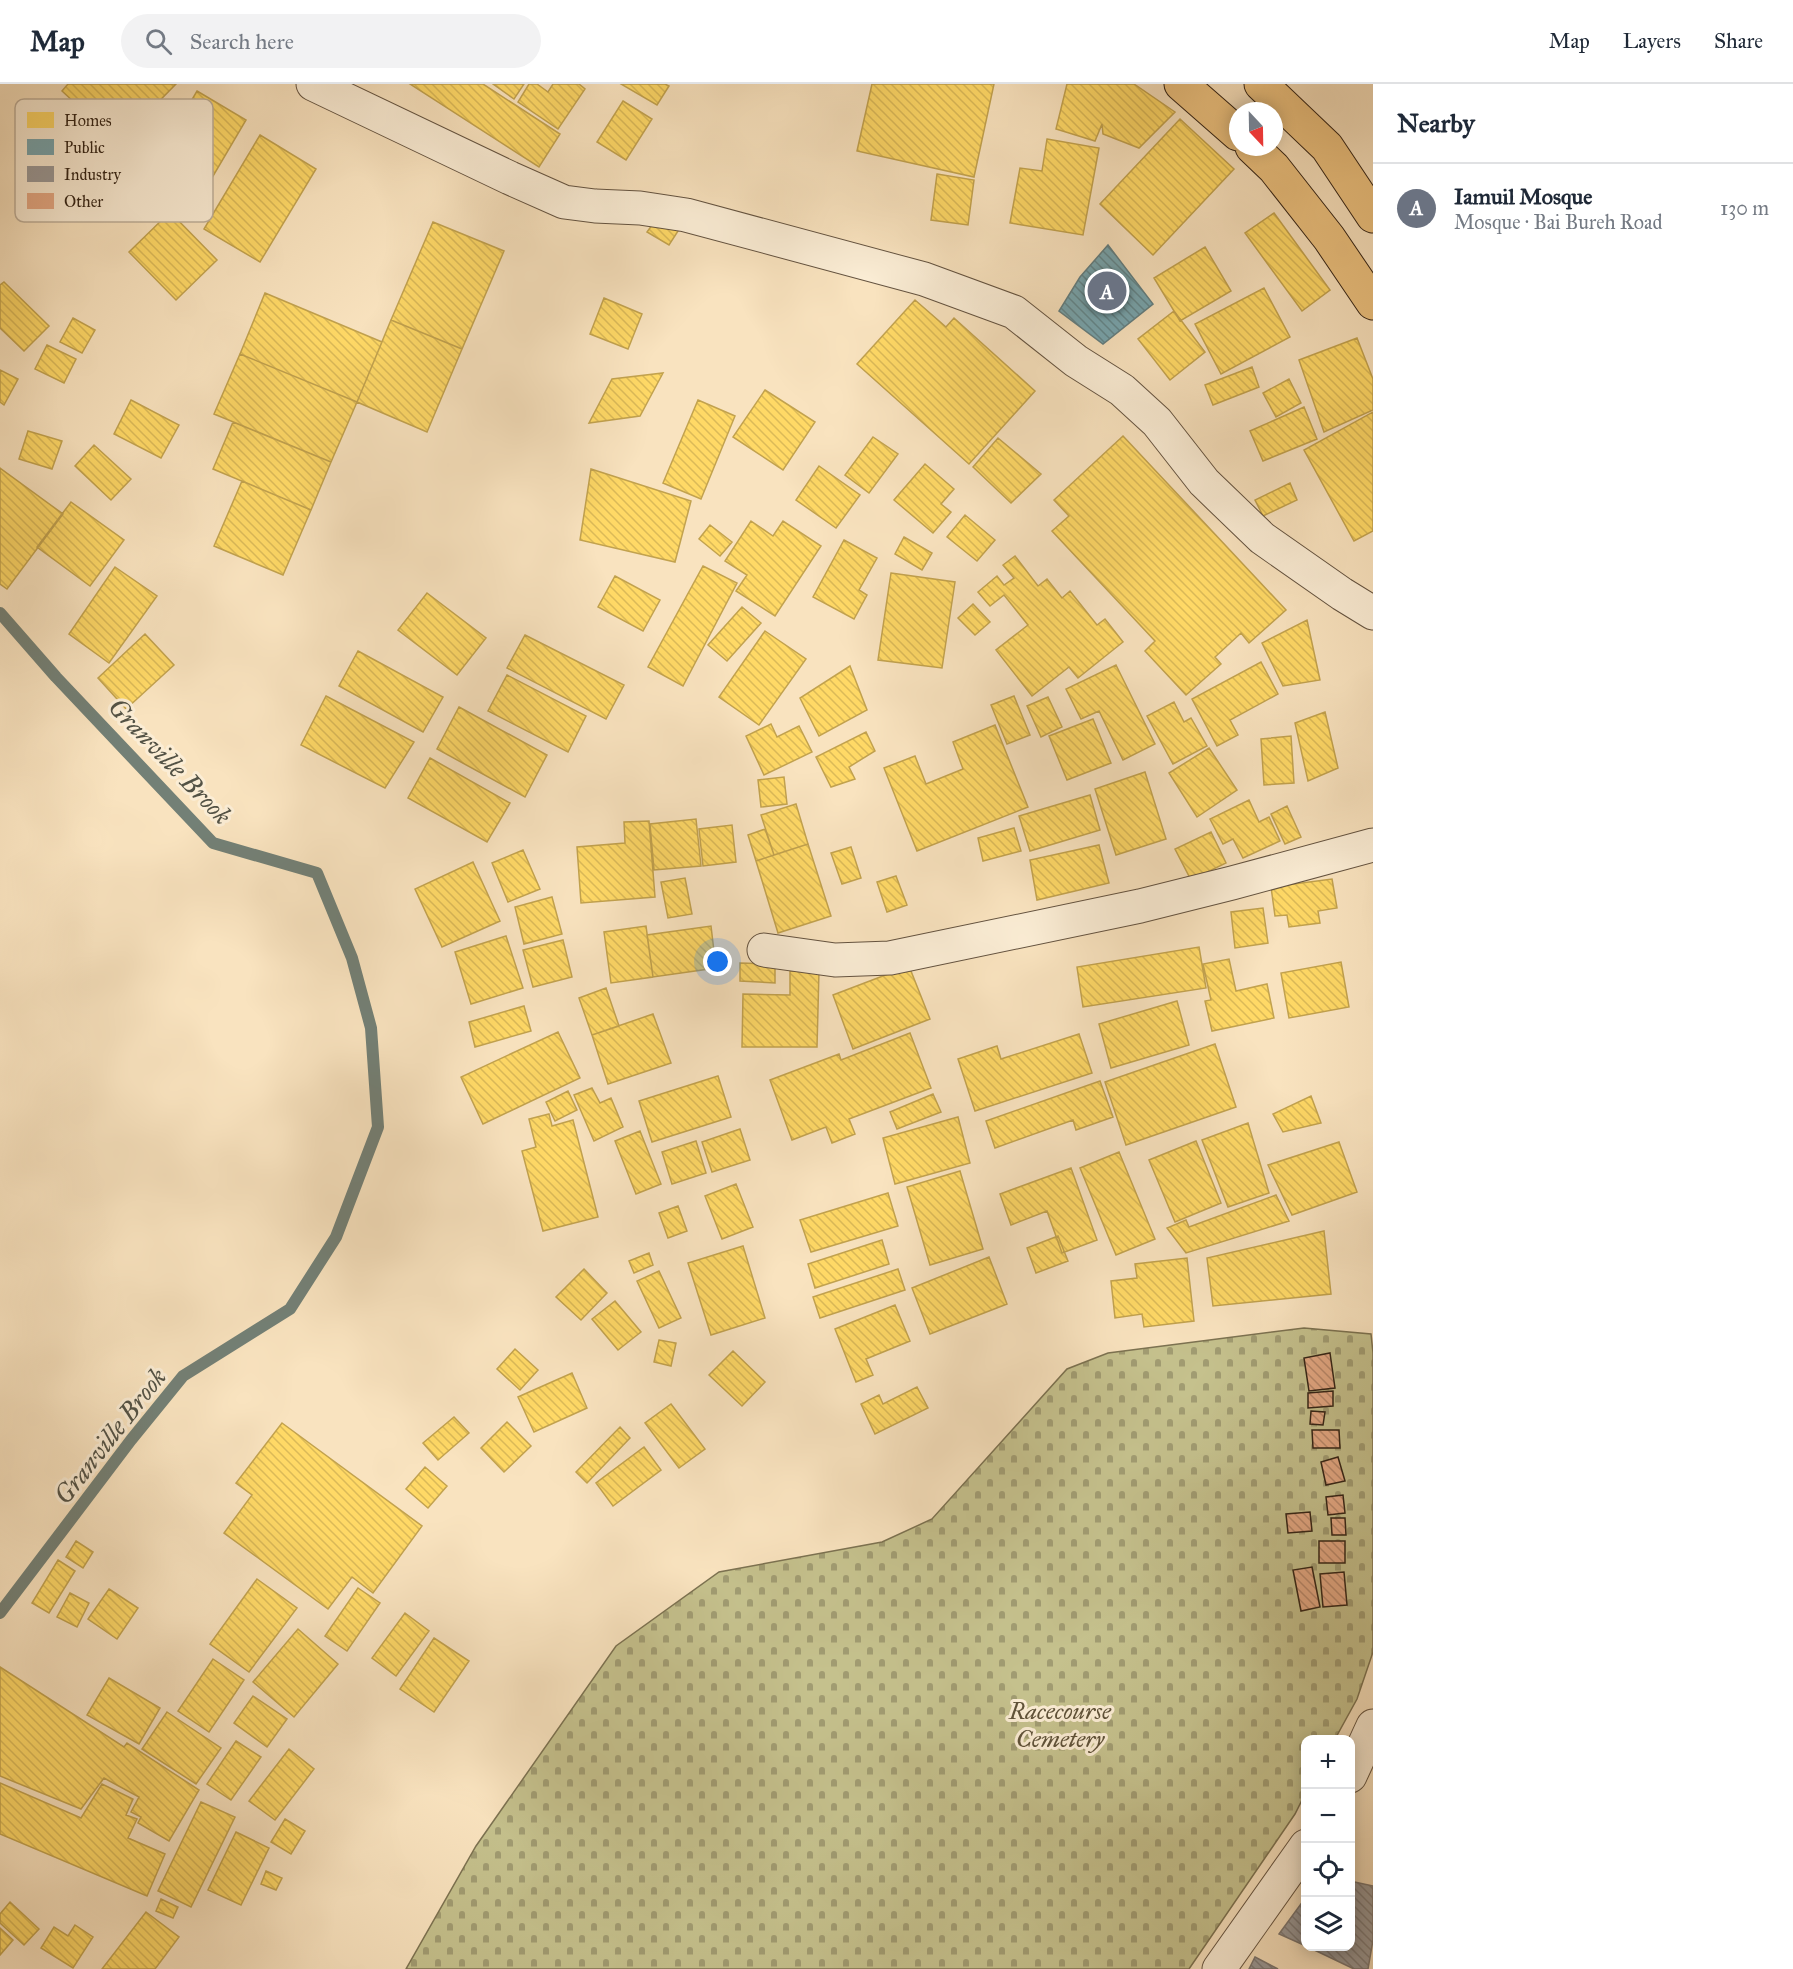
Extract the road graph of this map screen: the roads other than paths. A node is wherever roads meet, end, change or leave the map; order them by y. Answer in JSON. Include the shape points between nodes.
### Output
{"nodes":[{"id":1,"x":313,"y":84,"type":"edge"},
{"id":2,"x":1181,"y":84,"type":"edge"},
{"id":3,"x":1261,"y":84,"type":"edge"},
{"id":4,"x":1229,"y":126,"type":"edge"},
{"id":5,"x":1261,"y":156,"type":"edge"},
{"id":6,"x":1373,"y":216,"type":"edge"},
{"id":7,"x":1373,"y":303,"type":"edge"},
{"id":8,"x":1373,"y":614,"type":"edge"},
{"id":9,"x":1373,"y":845,"type":"edge"},
{"id":10,"x":764,"y":950,"type":"dead end"},
{"id":11,"x":1373,"y":1726,"type":"edge"},
{"id":12,"x":1355,"y":1765,"type":"edge"},
{"id":13,"x":1301,"y":1852,"type":"edge"},
{"id":14,"x":1219,"y":1969,"type":"edge"}],
"edges":[{"from":1,"to":8,"type":"street","via":[[564,202],[686,215],[914,276],[1014,312],[1076,361],[1122,390],[1157,422],[1204,482],[1262,538]]},
{"from":2,"to":4,"type":"highway"},
{"from":3,"to":6,"type":"highway","via":[[1327,147]]},
{"from":5,"to":7,"type":"highway","via":[[1329,238]]},
{"from":9,"to":10,"type":"street","via":[[1140,906],[890,958],[835,960]]},
{"from":11,"to":12,"type":"street"},
{"from":13,"to":14,"type":"street"}]}
